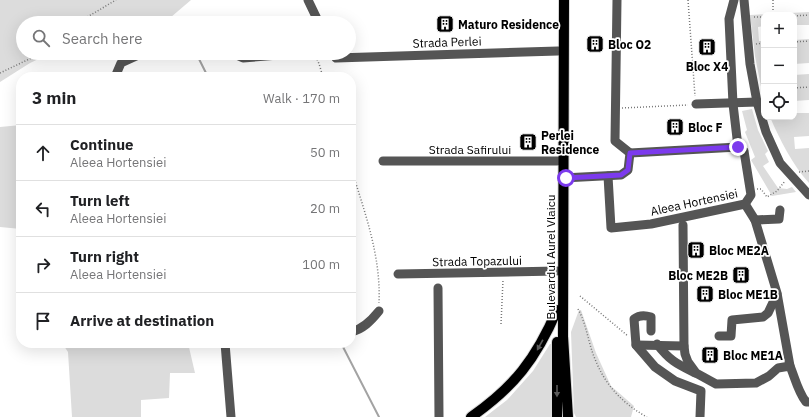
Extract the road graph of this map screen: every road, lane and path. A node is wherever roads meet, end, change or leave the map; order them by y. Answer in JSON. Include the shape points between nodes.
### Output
{"nodes":[{"id":1,"x":116,"y":0,"type":"edge"},
{"id":2,"x":308,"y":0,"type":"edge"},
{"id":3,"x":559,"y":0,"type":"edge"},
{"id":4,"x":564,"y":0,"type":"edge"},
{"id":5,"x":617,"y":0,"type":"edge"},
{"id":6,"x":688,"y":0,"type":"edge"},
{"id":7,"x":734,"y":0,"type":"edge"},
{"id":8,"x":744,"y":0,"type":"edge"},
{"id":9,"x":772,"y":0,"type":"edge"},
{"id":10,"x":774,"y":12,"type":"edge"},
{"id":11,"x":809,"y":15,"type":"edge"},
{"id":12,"x":89,"y":16,"type":"edge"},
{"id":13,"x":316,"y":16,"type":"edge"},
{"id":14,"x":797,"y":16,"type":"edge"},
{"id":15,"x":748,"y":17,"type":"dead end"},
{"id":16,"x":761,"y":17,"type":"edge"},
{"id":17,"x":809,"y":41,"type":"edge"},
{"id":18,"x":797,"y":42,"type":"edge"},
{"id":19,"x":761,"y":43,"type":"edge"},
{"id":20,"x":750,"y":44,"type":"dead end"},
{"id":21,"x":558,"y":51,"type":"junction"},
{"id":22,"x":356,"y":55,"type":"edge"},
{"id":23,"x":27,"y":60,"type":"edge"},
{"id":24,"x":128,"y":60,"type":"edge"},
{"id":25,"x":318,"y":60,"type":"edge"},
{"id":26,"x":117,"y":72,"type":"edge"},
{"id":27,"x":322,"y":72,"type":"edge"},
{"id":28,"x":0,"y":73,"type":"edge"},
{"id":29,"x":809,"y":87,"type":"edge"},
{"id":30,"x":797,"y":88,"type":"edge"},
{"id":31,"x":757,"y":102,"type":"junction"},
{"id":32,"x":696,"y":104,"type":"junction"},
{"id":33,"x":733,"y":104,"type":"junction"},
{"id":34,"x":615,"y":109,"type":"junction"},
{"id":35,"x":738,"y":147,"type":"junction"},
{"id":36,"x":630,"y":153,"type":"junction"},
{"id":37,"x":383,"y":161,"type":"dead end"},
{"id":38,"x":557,"y":161,"type":"junction"},
{"id":39,"x":809,"y":170,"type":"edge"},
{"id":40,"x":796,"y":172,"type":"dead end"},
{"id":41,"x":608,"y":176,"type":"junction"},
{"id":42,"x":563,"y":178,"type":"junction"},
{"id":43,"x":786,"y":180,"type":"dead end"},
{"id":44,"x":356,"y":184,"type":"edge"},
{"id":45,"x":750,"y":190,"type":"junction"},
{"id":46,"x":809,"y":195,"type":"edge"},
{"id":47,"x":745,"y":204,"type":"junction"},
{"id":48,"x":780,"y":210,"type":"dead end"},
{"id":49,"x":755,"y":220,"type":"junction"},
{"id":50,"x":683,"y":225,"type":"dead end"},
{"id":51,"x":557,"y":271,"type":"junction"},
{"id":52,"x":504,"y":272,"type":"junction"},
{"id":53,"x":398,"y":274,"type":"dead end"},
{"id":54,"x":438,"y":288,"type":"dead end"},
{"id":55,"x":777,"y":293,"type":"junction"},
{"id":56,"x":580,"y":296,"type":"dead end"},
{"id":57,"x":557,"y":310,"type":"junction"},
{"id":58,"x":578,"y":310,"type":"dead end"},
{"id":59,"x":379,"y":311,"type":"joint"},
{"id":60,"x":501,"y":324,"type":"dead end"},
{"id":61,"x":356,"y":331,"type":"edge"},
{"id":62,"x":651,"y":331,"type":"junction"},
{"id":63,"x":635,"y":332,"type":"junction"},
{"id":64,"x":719,"y":336,"type":"dead end"},
{"id":65,"x":636,"y":344,"type":"junction"},
{"id":66,"x":655,"y":344,"type":"junction"},
{"id":67,"x":684,"y":346,"type":"junction"},
{"id":68,"x":226,"y":348,"type":"edge"},
{"id":69,"x":790,"y":366,"type":"junction"},
{"id":70,"x":696,"y":373,"type":"junction"},
{"id":71,"x":809,"y":402,"type":"edge"},
{"id":72,"x":568,"y":412,"type":"edge"},
{"id":73,"x":231,"y":417,"type":"edge"},
{"id":74,"x":439,"y":417,"type":"edge"},
{"id":75,"x":471,"y":417,"type":"edge"},
{"id":76,"x":557,"y":417,"type":"edge"},
{"id":77,"x":573,"y":417,"type":"edge"},
{"id":78,"x":647,"y":417,"type":"edge"},
{"id":79,"x":700,"y":417,"type":"edge"}],
"edges":[{"from":1,"to":12,"type":"path"},
{"from":2,"to":13,"type":"street"},
{"from":3,"to":21,"type":"main road","name":"Bulevardul Aurel Vlaicu"},
{"from":4,"to":42,"type":"main road","name":"Bulevardul Aurel Vlaicu"},
{"from":5,"to":34,"type":"street"},
{"from":6,"to":32,"type":"path"},
{"from":7,"to":33,"type":"street","name":"Aleea Hortensiei","via":[[729,19]]},
{"from":8,"to":31,"type":"street","via":[[750,64]]},
{"from":9,"to":10,"type":"path"},
{"from":11,"to":14,"type":"path"},
{"from":15,"to":16,"type":"path"},
{"from":17,"to":18,"type":"path"},
{"from":19,"to":20,"type":"path"},
{"from":21,"to":22,"type":"street","name":"Strada Perlei"},
{"from":21,"to":38,"type":"main road","name":"Bulevardul Aurel Vlaicu"},
{"from":23,"to":28,"type":"path"},
{"from":24,"to":26,"type":"street","via":[[121,63]]},
{"from":25,"to":27,"type":"path"},
{"from":29,"to":30,"type":"path"},
{"from":31,"to":33,"type":"street"},
{"from":31,"to":46,"type":"street","via":[[766,132],[780,163]]},
{"from":32,"to":33,"type":"street"},
{"from":32,"to":34,"type":"path"},
{"from":33,"to":35,"type":"street","name":"Aleea Hortensiei"},
{"from":34,"to":36,"type":"street","via":[[615,141]]},
{"from":35,"to":36,"type":"street"},
{"from":35,"to":45,"type":"street","name":"Aleea Hortensiei","via":[[744,151]]},
{"from":36,"to":41,"type":"street","via":[[628,170],[621,175]]},
{"from":37,"to":38,"type":"street","name":"Strada Safirului"},
{"from":38,"to":51,"type":"main road","name":"Bulevardul Aurel Vlaicu"},
{"from":39,"to":40,"type":"path"},
{"from":41,"to":42,"type":"street"},
{"from":41,"to":47,"type":"street","name":"Aleea Hortensiei","via":[[611,228],[651,224]]},
{"from":42,"to":72,"type":"main road","name":"Bulevardul Aurel Vlaicu","via":[[563,336]]},
{"from":43,"to":45,"type":"path","via":[[777,191],[767,197],[761,189]]},
{"from":44,"to":59,"type":"path","via":[[374,242],[380,288]]},
{"from":45,"to":47,"type":"street","name":"Aleea Hortensiei","via":[[751,195]]},
{"from":47,"to":49,"type":"street"},
{"from":48,"to":49,"type":"street","via":[[779,218]]},
{"from":49,"to":55,"type":"street"},
{"from":50,"to":67,"type":"street"},
{"from":51,"to":52,"type":"street","name":"Strada Topazului"},
{"from":51,"to":57,"type":"main road","name":"Bulevardul Aurel Vlaicu"},
{"from":52,"to":53,"type":"street","name":"Strada Topazului"},
{"from":52,"to":60,"type":"path"},
{"from":54,"to":74,"type":"street"},
{"from":55,"to":64,"type":"street","via":[[768,313],[763,317],[732,320],[732,336]]},
{"from":55,"to":69,"type":"street"},
{"from":56,"to":65,"type":"path"},
{"from":57,"to":75,"type":"main road","one_way":true,"via":[[537,351],[522,373]]},
{"from":57,"to":76,"type":"main road","name":"Bulevardul Aurel Vlaicu","one_way":true},
{"from":58,"to":78,"type":"path","via":[[595,359],[608,383],[624,402]]},
{"from":59,"to":61,"type":"street","via":[[372,320]]},
{"from":62,"to":63,"type":"street"},
{"from":62,"to":63,"type":"street","via":[[651,317],[646,315],[634,319]]},
{"from":62,"to":66,"type":"street"},
{"from":63,"to":65,"type":"street"},
{"from":65,"to":66,"type":"street"},
{"from":65,"to":79,"type":"street","via":[[660,371],[675,381],[701,391]]},
{"from":66,"to":67,"type":"street"},
{"from":66,"to":70,"type":"street","via":[[667,357]]},
{"from":67,"to":70,"type":"street","via":[[688,362]]},
{"from":68,"to":73,"type":"street"},
{"from":69,"to":70,"type":"street","via":[[778,368],[756,383],[716,384]]},
{"from":69,"to":71,"type":"street","via":[[800,395]]},
{"from":72,"to":77,"type":"main road"}]}
